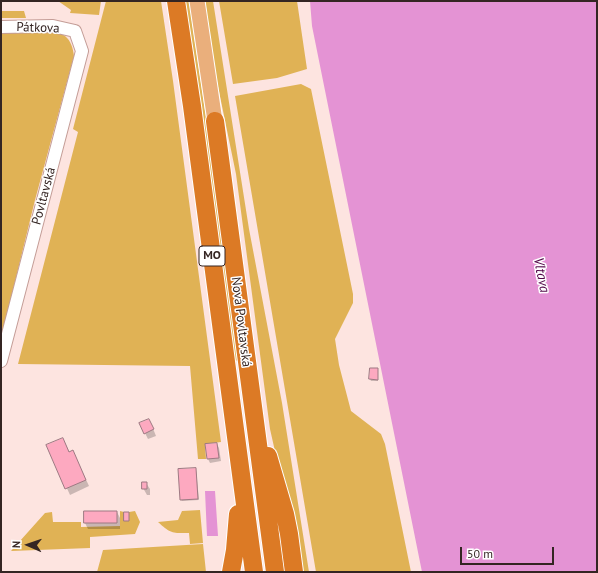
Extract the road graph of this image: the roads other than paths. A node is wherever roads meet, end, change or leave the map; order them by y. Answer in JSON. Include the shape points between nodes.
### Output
{"nodes":[{"id":1,"x":176,"y":1,"type":"edge"},
{"id":2,"x":197,"y":1,"type":"edge"},
{"id":3,"x":1,"y":27,"type":"edge"},
{"id":4,"x":74,"y":31,"type":"joint"},
{"id":5,"x":215,"y":121,"type":"joint"},
{"id":6,"x":1,"y":361,"type":"edge"},
{"id":7,"x":252,"y":404,"type":"junction"},
{"id":8,"x":239,"y":463,"type":"junction"},
{"id":9,"x":231,"y":572,"type":"edge"},
{"id":10,"x":254,"y":572,"type":"edge"},
{"id":11,"x":275,"y":572,"type":"edge"},
{"id":12,"x":294,"y":572,"type":"edge"}],
"edges":[{"from":1,"to":8,"type":"highway","name":"Nová Povltavská","number":"MO"},
{"from":2,"to":5,"type":"main road","name":"Nová Povltavská","number":"MO"},
{"from":3,"to":4,"type":"street","name":"Pátkova","via":[[53,26]]},
{"from":4,"to":6,"type":"street","name":"Povltavská","via":[[82,50]]},
{"from":5,"to":7,"type":"highway","name":"Nová Povltavská","number":"MO"},
{"from":7,"to":11,"type":"highway","name":"Nová Povltavská","number":"MO"},
{"from":7,"to":12,"type":"highway","via":[[285,514]]},
{"from":8,"to":9,"type":"highway","via":[[237,531]]},
{"from":8,"to":10,"type":"highway","name":"Nová Povltavská","number":"MO"}]}
